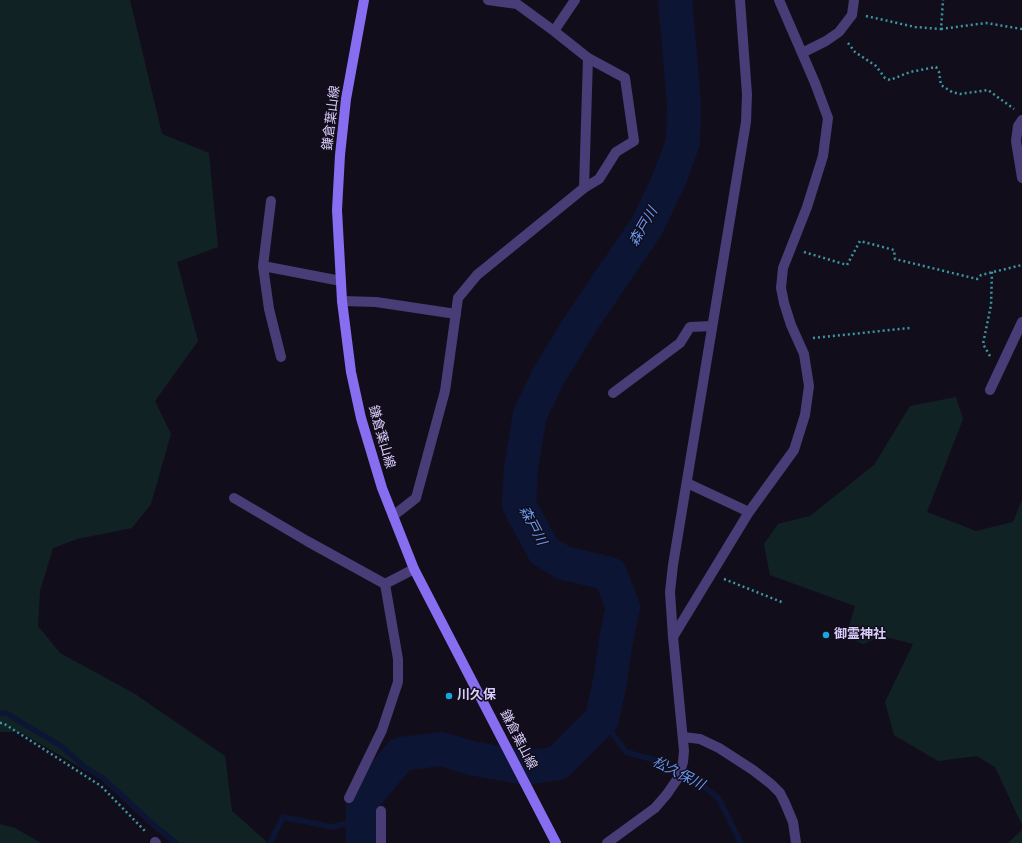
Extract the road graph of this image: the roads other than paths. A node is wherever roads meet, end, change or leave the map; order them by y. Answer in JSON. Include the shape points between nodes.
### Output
{"nodes":[{"id":1,"x":364,"y":0,"type":"edge"},
{"id":2,"x":488,"y":0,"type":"edge"},
{"id":3,"x":575,"y":0,"type":"edge"},
{"id":4,"x":740,"y":0,"type":"edge"},
{"id":5,"x":779,"y":0,"type":"edge"},
{"id":6,"x":854,"y":0,"type":"edge"},
{"id":7,"x":554,"y":31,"type":"junction"},
{"id":8,"x":802,"y":52,"type":"junction"},
{"id":9,"x":588,"y":58,"type":"junction"},
{"id":10,"x":1022,"y":120,"type":"edge"},
{"id":11,"x":1022,"y":178,"type":"edge"},
{"id":12,"x":584,"y":188,"type":"junction"},
{"id":13,"x":271,"y":201,"type":"dead end"},
{"id":14,"x":263,"y":266,"type":"junction"},
{"id":15,"x":341,"y":281,"type":"junction"},
{"id":16,"x":342,"y":301,"type":"junction"},
{"id":17,"x":456,"y":314,"type":"junction"},
{"id":18,"x":1022,"y":322,"type":"edge"},
{"id":19,"x":712,"y":326,"type":"junction"},
{"id":20,"x":281,"y":357,"type":"dead end"},
{"id":21,"x":990,"y":390,"type":"dead end"},
{"id":22,"x":613,"y":393,"type":"dead end"},
{"id":23,"x":687,"y":483,"type":"junction"},
{"id":24,"x":234,"y":498,"type":"dead end"},
{"id":25,"x":749,"y":512,"type":"junction"},
{"id":26,"x":393,"y":516,"type":"junction"},
{"id":27,"x":414,"y":569,"type":"junction"},
{"id":28,"x":385,"y":584,"type":"junction"},
{"id":29,"x":673,"y":637,"type":"junction"},
{"id":30,"x":683,"y":737,"type":"junction"},
{"id":31,"x":349,"y":798,"type":"dead end"},
{"id":32,"x":382,"y":811,"type":"dead end"},
{"id":33,"x":381,"y":843,"type":"edge"},
{"id":34,"x":556,"y":843,"type":"edge"},
{"id":35,"x":607,"y":843,"type":"edge"},
{"id":36,"x":796,"y":843,"type":"edge"}],
"edges":[{"from":1,"to":15,"type":"main road","name":"鎌倉葉山線","via":[[346,99],[340,155],[337,210]]},
{"from":2,"to":7,"type":"street","via":[[517,4]]},
{"from":3,"to":7,"type":"street"},
{"from":4,"to":19,"type":"street","via":[[747,94],[746,122]]},
{"from":5,"to":8,"type":"street"},
{"from":6,"to":8,"type":"street","via":[[852,15],[839,32]]},
{"from":7,"to":9,"type":"street"},
{"from":8,"to":25,"type":"street","via":[[828,118],[823,156],[807,207],[783,268],[781,288],[784,303],[804,354],[809,386],[805,415],[794,450]]},
{"from":9,"to":12,"type":"street"},
{"from":9,"to":12,"type":"street","via":[[625,78],[634,141],[616,152],[599,179]]},
{"from":10,"to":11,"type":"street","via":[[1018,126],[1016,141]]},
{"from":12,"to":17,"type":"street","via":[[477,276],[458,298]]},
{"from":13,"to":14,"type":"street"},
{"from":14,"to":15,"type":"street"},
{"from":14,"to":20,"type":"street","via":[[269,309]]},
{"from":15,"to":16,"type":"main road","name":"鎌倉葉山線"},
{"from":16,"to":17,"type":"street","via":[[376,302]]},
{"from":16,"to":26,"type":"main road","name":"鎌倉葉山線","via":[[351,372],[361,418]]},
{"from":17,"to":26,"type":"street","via":[[445,391],[416,498]]},
{"from":18,"to":21,"type":"street"},
{"from":19,"to":22,"type":"street","via":[[690,327],[680,343]]},
{"from":19,"to":23,"type":"street"},
{"from":23,"to":25,"type":"street"},
{"from":23,"to":29,"type":"street","via":[[670,592]]},
{"from":24,"to":28,"type":"street"},
{"from":25,"to":29,"type":"street"},
{"from":26,"to":27,"type":"main road","name":"鎌倉葉山線"},
{"from":27,"to":28,"type":"street"},
{"from":27,"to":34,"type":"main road","name":"鎌倉葉山線"},
{"from":28,"to":31,"type":"street","via":[[398,659],[398,682],[382,730]]},
{"from":29,"to":30,"type":"street"},
{"from":30,"to":35,"type":"street","via":[[683,762],[678,778],[667,794],[655,808]]},
{"from":30,"to":36,"type":"street","via":[[700,740],[719,748],[771,784],[785,803],[793,822]]},
{"from":32,"to":33,"type":"street"}]}
